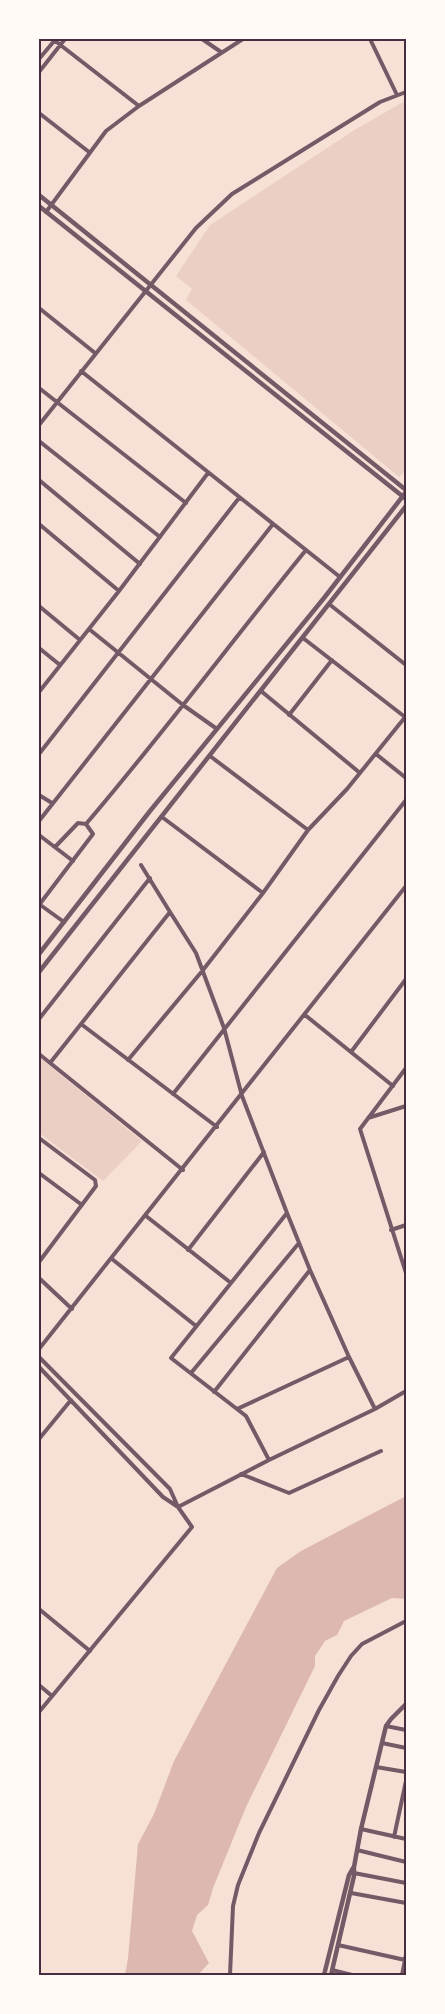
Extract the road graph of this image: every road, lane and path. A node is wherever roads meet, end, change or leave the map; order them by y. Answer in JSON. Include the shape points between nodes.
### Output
{"nodes":[{"id":1,"x":65,"y":39,"type":"edge"},
{"id":2,"x":202,"y":39,"type":"edge"},
{"id":3,"x":242,"y":39,"type":"edge"},
{"id":4,"x":370,"y":39,"type":"edge"},
{"id":5,"x":55,"y":40,"type":"edge"},
{"id":6,"x":60,"y":45,"type":"junction"},
{"id":7,"x":221,"y":52,"type":"junction"},
{"id":8,"x":39,"y":59,"type":"edge"},
{"id":9,"x":39,"y":72,"type":"edge"},
{"id":10,"x":406,"y":94,"type":"edge"},
{"id":11,"x":397,"y":95,"type":"junction"},
{"id":12,"x":139,"y":106,"type":"junction"},
{"id":13,"x":39,"y":113,"type":"edge"},
{"id":14,"x":89,"y":152,"type":"junction"},
{"id":15,"x":39,"y":195,"type":"edge"},
{"id":16,"x":52,"y":205,"type":"junction"},
{"id":17,"x":39,"y":206,"type":"edge"},
{"id":18,"x":46,"y":212,"type":"junction"},
{"id":19,"x":151,"y":286,"type":"junction"},
{"id":20,"x":147,"y":291,"type":"junction"},
{"id":21,"x":39,"y":308,"type":"edge"},
{"id":22,"x":95,"y":353,"type":"junction"},
{"id":23,"x":81,"y":371,"type":"junction"},
{"id":24,"x":39,"y":388,"type":"edge"},
{"id":25,"x":57,"y":402,"type":"junction"},
{"id":26,"x":39,"y":425,"type":"edge"},
{"id":27,"x":39,"y":441,"type":"edge"},
{"id":28,"x":208,"y":473,"type":"junction"},
{"id":29,"x":39,"y":480,"type":"edge"},
{"id":30,"x":405,"y":494,"type":"edge"},
{"id":31,"x":239,"y":498,"type":"junction"},
{"id":32,"x":186,"y":503,"type":"junction"},
{"id":33,"x":406,"y":506,"type":"edge"},
{"id":34,"x":39,"y":524,"type":"edge"},
{"id":35,"x":273,"y":524,"type":"junction"},
{"id":36,"x":380,"y":526,"type":"junction"},
{"id":37,"x":387,"y":531,"type":"junction"},
{"id":38,"x":160,"y":537,"type":"junction"},
{"id":39,"x":306,"y":550,"type":"junction"},
{"id":40,"x":140,"y":564,"type":"junction"},
{"id":41,"x":340,"y":577,"type":"junction"},
{"id":42,"x":119,"y":591,"type":"junction"},
{"id":43,"x":330,"y":604,"type":"junction"},
{"id":44,"x":39,"y":606,"type":"edge"},
{"id":45,"x":89,"y":629,"type":"junction"},
{"id":46,"x":303,"y":638,"type":"junction"},
{"id":47,"x":80,"y":640,"type":"junction"},
{"id":48,"x":39,"y":648,"type":"edge"},
{"id":49,"x":118,"y":652,"type":"junction"},
{"id":50,"x":332,"y":660,"type":"junction"},
{"id":51,"x":60,"y":665,"type":"junction"},
{"id":52,"x":406,"y":665,"type":"edge"},
{"id":53,"x":151,"y":679,"type":"junction"},
{"id":54,"x":39,"y":691,"type":"edge"},
{"id":55,"x":261,"y":692,"type":"junction"},
{"id":56,"x":183,"y":705,"type":"junction"},
{"id":57,"x":290,"y":715,"type":"junction"},
{"id":58,"x":406,"y":716,"type":"edge"},
{"id":59,"x":217,"y":729,"type":"junction"},
{"id":60,"x":39,"y":754,"type":"edge"},
{"id":61,"x":376,"y":754,"type":"junction"},
{"id":62,"x":210,"y":756,"type":"junction"},
{"id":63,"x":360,"y":773,"type":"junction"},
{"id":64,"x":406,"y":778,"type":"edge"},
{"id":65,"x":39,"y":795,"type":"edge"},
{"id":66,"x":406,"y":800,"type":"edge"},
{"id":67,"x":52,"y":803,"type":"junction"},
{"id":68,"x":162,"y":817,"type":"junction"},
{"id":69,"x":39,"y":820,"type":"edge"},
{"id":70,"x":86,"y":824,"type":"junction"},
{"id":71,"x":308,"y":830,"type":"junction"},
{"id":72,"x":39,"y":835,"type":"edge"},
{"id":73,"x":55,"y":847,"type":"junction"},
{"id":74,"x":73,"y":861,"type":"junction"},
{"id":75,"x":141,"y":865,"type":"dead end"},
{"id":76,"x":150,"y":878,"type":"junction"},
{"id":77,"x":406,"y":886,"type":"edge"},
{"id":78,"x":263,"y":893,"type":"junction"},
{"id":79,"x":39,"y":905,"type":"edge"},
{"id":80,"x":170,"y":912,"type":"junction"},
{"id":81,"x":64,"y":922,"type":"junction"},
{"id":82,"x":39,"y":954,"type":"edge"},
{"id":83,"x":203,"y":970,"type":"junction"},
{"id":84,"x":39,"y":972,"type":"edge"},
{"id":85,"x":406,"y":979,"type":"edge"},
{"id":86,"x":306,"y":1015,"type":"junction"},
{"id":87,"x":39,"y":1019,"type":"edge"},
{"id":88,"x":81,"y":1024,"type":"junction"},
{"id":89,"x":224,"y":1028,"type":"junction"},
{"id":90,"x":351,"y":1052,"type":"junction"},
{"id":91,"x":39,"y":1054,"type":"edge"},
{"id":92,"x":128,"y":1060,"type":"junction"},
{"id":93,"x":50,"y":1063,"type":"junction"},
{"id":94,"x":406,"y":1068,"type":"edge"},
{"id":95,"x":393,"y":1086,"type":"junction"},
{"id":96,"x":173,"y":1094,"type":"junction"},
{"id":97,"x":242,"y":1096,"type":"junction"},
{"id":98,"x":406,"y":1106,"type":"edge"},
{"id":99,"x":368,"y":1118,"type":"junction"},
{"id":100,"x":216,"y":1127,"type":"junction"},
{"id":101,"x":39,"y":1138,"type":"edge"},
{"id":102,"x":264,"y":1152,"type":"junction"},
{"id":103,"x":183,"y":1170,"type":"junction"},
{"id":104,"x":39,"y":1174,"type":"edge"},
{"id":105,"x":82,"y":1205,"type":"junction"},
{"id":106,"x":288,"y":1213,"type":"junction"},
{"id":107,"x":146,"y":1216,"type":"junction"},
{"id":108,"x":406,"y":1225,"type":"edge"},
{"id":109,"x":391,"y":1230,"type":"junction"},
{"id":110,"x":299,"y":1243,"type":"junction"},
{"id":111,"x":188,"y":1250,"type":"junction"},
{"id":112,"x":112,"y":1259,"type":"junction"},
{"id":113,"x":39,"y":1262,"type":"edge"},
{"id":114,"x":310,"y":1270,"type":"junction"},
{"id":115,"x":406,"y":1273,"type":"edge"},
{"id":116,"x":39,"y":1278,"type":"edge"},
{"id":117,"x":231,"y":1283,"type":"junction"},
{"id":118,"x":72,"y":1309,"type":"junction"},
{"id":119,"x":196,"y":1326,"type":"junction"},
{"id":120,"x":39,"y":1349,"type":"edge"},
{"id":121,"x":39,"y":1357,"type":"edge"},
{"id":122,"x":349,"y":1357,"type":"junction"},
{"id":123,"x":39,"y":1367,"type":"edge"},
{"id":124,"x":190,"y":1373,"type":"junction"},
{"id":125,"x":406,"y":1391,"type":"edge"},
{"id":126,"x":214,"y":1392,"type":"junction"},
{"id":127,"x":71,"y":1400,"type":"junction"},
{"id":128,"x":236,"y":1409,"type":"junction"},
{"id":129,"x":375,"y":1409,"type":"junction"},
{"id":130,"x":39,"y":1439,"type":"edge"},
{"id":131,"x":381,"y":1451,"type":"dead end"},
{"id":132,"x":269,"y":1460,"type":"junction"},
{"id":133,"x":241,"y":1474,"type":"junction"},
{"id":134,"x":178,"y":1507,"type":"junction"},
{"id":135,"x":39,"y":1609,"type":"edge"},
{"id":136,"x":406,"y":1621,"type":"edge"},
{"id":137,"x":90,"y":1650,"type":"junction"},
{"id":138,"x":39,"y":1685,"type":"edge"},
{"id":139,"x":52,"y":1696,"type":"junction"},
{"id":140,"x":405,"y":1706,"type":"edge"},
{"id":141,"x":39,"y":1712,"type":"edge"},
{"id":142,"x":386,"y":1726,"type":"junction"},
{"id":143,"x":406,"y":1730,"type":"edge"},
{"id":144,"x":382,"y":1743,"type":"junction"},
{"id":145,"x":406,"y":1748,"type":"edge"},
{"id":146,"x":376,"y":1767,"type":"junction"},
{"id":147,"x":406,"y":1772,"type":"edge"},
{"id":148,"x":406,"y":1781,"type":"edge"},
{"id":149,"x":405,"y":1792,"type":"edge"},
{"id":150,"x":361,"y":1829,"type":"junction"},
{"id":151,"x":394,"y":1837,"type":"junction"},
{"id":152,"x":406,"y":1839,"type":"edge"},
{"id":153,"x":357,"y":1850,"type":"junction"},
{"id":154,"x":406,"y":1862,"type":"edge"},
{"id":155,"x":354,"y":1870,"type":"junction"},
{"id":156,"x":406,"y":1883,"type":"edge"},
{"id":157,"x":351,"y":1892,"type":"junction"},
{"id":158,"x":406,"y":1902,"type":"edge"},
{"id":159,"x":338,"y":1945,"type":"junction"},
{"id":160,"x":406,"y":1958,"type":"edge"},
{"id":161,"x":331,"y":1973,"type":"edge"},
{"id":162,"x":230,"y":1975,"type":"edge"},
{"id":163,"x":324,"y":1975,"type":"edge"},
{"id":164,"x":352,"y":1975,"type":"edge"},
{"id":165,"x":402,"y":1975,"type":"edge"}],
"edges":[{"from":1,"to":6,"type":"street"},
{"from":2,"to":7,"type":"street"},
{"from":3,"to":7,"type":"street"},
{"from":4,"to":11,"type":"street"},
{"from":5,"to":6,"type":"street"},
{"from":5,"to":8,"type":"street"},
{"from":6,"to":9,"type":"street"},
{"from":6,"to":12,"type":"street"},
{"from":7,"to":12,"type":"street"},
{"from":10,"to":11,"type":"street"},
{"from":11,"to":19,"type":"street","via":[[380,102],[232,194],[196,228]]},
{"from":12,"to":14,"type":"street","via":[[106,131]]},
{"from":13,"to":14,"type":"street"},
{"from":14,"to":16,"type":"street"},
{"from":15,"to":16,"type":"street"},
{"from":16,"to":18,"type":"street"},
{"from":16,"to":19,"type":"street"},
{"from":17,"to":18,"type":"street"},
{"from":18,"to":20,"type":"street"},
{"from":19,"to":20,"type":"street"},
{"from":19,"to":30,"type":"street"},
{"from":20,"to":22,"type":"street"},
{"from":20,"to":30,"type":"street"},
{"from":21,"to":22,"type":"street"},
{"from":22,"to":23,"type":"street"},
{"from":23,"to":25,"type":"street"},
{"from":23,"to":28,"type":"street"},
{"from":24,"to":25,"type":"street"},
{"from":25,"to":26,"type":"street"},
{"from":25,"to":32,"type":"street"},
{"from":27,"to":38,"type":"street"},
{"from":28,"to":31,"type":"street"},
{"from":28,"to":32,"type":"street"},
{"from":29,"to":40,"type":"street"},
{"from":30,"to":36,"type":"street"},
{"from":31,"to":35,"type":"street"},
{"from":31,"to":49,"type":"street"},
{"from":32,"to":38,"type":"street"},
{"from":33,"to":37,"type":"street"},
{"from":34,"to":42,"type":"street"},
{"from":35,"to":39,"type":"street"},
{"from":35,"to":53,"type":"street"},
{"from":36,"to":37,"type":"street"},
{"from":36,"to":41,"type":"street"},
{"from":37,"to":43,"type":"street"},
{"from":38,"to":40,"type":"street"},
{"from":39,"to":41,"type":"street"},
{"from":39,"to":56,"type":"street"},
{"from":40,"to":42,"type":"street"},
{"from":41,"to":59,"type":"street"},
{"from":42,"to":45,"type":"street"},
{"from":43,"to":46,"type":"street"},
{"from":43,"to":52,"type":"street"},
{"from":44,"to":47,"type":"street"},
{"from":45,"to":47,"type":"street"},
{"from":45,"to":49,"type":"street"},
{"from":46,"to":50,"type":"street"},
{"from":46,"to":55,"type":"street"},
{"from":47,"to":51,"type":"street"},
{"from":48,"to":51,"type":"street"},
{"from":49,"to":53,"type":"street"},
{"from":49,"to":60,"type":"street"},
{"from":50,"to":57,"type":"street"},
{"from":50,"to":58,"type":"street"},
{"from":51,"to":54,"type":"street"},
{"from":53,"to":56,"type":"street"},
{"from":53,"to":67,"type":"street"},
{"from":55,"to":57,"type":"street"},
{"from":55,"to":62,"type":"street"},
{"from":56,"to":59,"type":"street"},
{"from":56,"to":70,"type":"street"},
{"from":57,"to":63,"type":"street"},
{"from":58,"to":61,"type":"street"},
{"from":59,"to":81,"type":"street"},
{"from":61,"to":63,"type":"street"},
{"from":61,"to":64,"type":"street"},
{"from":62,"to":68,"type":"street"},
{"from":62,"to":71,"type":"street"},
{"from":63,"to":71,"type":"street"},
{"from":65,"to":67,"type":"street"},
{"from":66,"to":89,"type":"street"},
{"from":67,"to":69,"type":"street"},
{"from":68,"to":78,"type":"street"},
{"from":68,"to":84,"type":"street"},
{"from":70,"to":73,"type":"street","via":[[76,824]]},
{"from":70,"to":74,"type":"street","via":[[93,834]]},
{"from":71,"to":78,"type":"street"},
{"from":72,"to":73,"type":"street"},
{"from":73,"to":74,"type":"street"},
{"from":74,"to":79,"type":"street"},
{"from":75,"to":76,"type":"street"},
{"from":76,"to":80,"type":"street"},
{"from":76,"to":87,"type":"street"},
{"from":77,"to":86,"type":"street"},
{"from":78,"to":83,"type":"street"},
{"from":79,"to":81,"type":"street"},
{"from":80,"to":83,"type":"street"},
{"from":80,"to":88,"type":"street"},
{"from":81,"to":82,"type":"street"},
{"from":83,"to":89,"type":"street"},
{"from":83,"to":92,"type":"street"},
{"from":85,"to":90,"type":"street"},
{"from":86,"to":90,"type":"street"},
{"from":86,"to":97,"type":"street"},
{"from":88,"to":92,"type":"street"},
{"from":88,"to":93,"type":"street"},
{"from":89,"to":96,"type":"street"},
{"from":89,"to":97,"type":"street"},
{"from":90,"to":95,"type":"street"},
{"from":91,"to":93,"type":"street"},
{"from":92,"to":96,"type":"street"},
{"from":93,"to":103,"type":"street"},
{"from":94,"to":95,"type":"street"},
{"from":95,"to":99,"type":"street"},
{"from":96,"to":100,"type":"street"},
{"from":97,"to":100,"type":"street"},
{"from":97,"to":102,"type":"street"},
{"from":98,"to":99,"type":"street"},
{"from":99,"to":109,"type":"street","via":[[361,1133]]},
{"from":100,"to":103,"type":"street"},
{"from":101,"to":105,"type":"street","via":[[95,1180],[96,1189]]},
{"from":102,"to":106,"type":"street"},
{"from":102,"to":111,"type":"street"},
{"from":103,"to":107,"type":"street"},
{"from":104,"to":105,"type":"street"},
{"from":105,"to":113,"type":"street"},
{"from":106,"to":110,"type":"street"},
{"from":106,"to":117,"type":"street"},
{"from":107,"to":111,"type":"street"},
{"from":107,"to":112,"type":"street"},
{"from":108,"to":109,"type":"street"},
{"from":109,"to":115,"type":"street"},
{"from":110,"to":114,"type":"street"},
{"from":110,"to":124,"type":"street"},
{"from":111,"to":117,"type":"street"},
{"from":112,"to":118,"type":"street"},
{"from":112,"to":119,"type":"street"},
{"from":114,"to":122,"type":"street"},
{"from":114,"to":126,"type":"street"},
{"from":116,"to":118,"type":"street"},
{"from":117,"to":119,"type":"street"},
{"from":118,"to":120,"type":"street"},
{"from":119,"to":124,"type":"street","via":[[171,1358]]},
{"from":121,"to":134,"type":"street","via":[[170,1489]]},
{"from":122,"to":128,"type":"street"},
{"from":122,"to":129,"type":"street"},
{"from":123,"to":127,"type":"street"},
{"from":124,"to":126,"type":"street"},
{"from":125,"to":129,"type":"street"},
{"from":126,"to":128,"type":"street"},
{"from":127,"to":130,"type":"street"},
{"from":127,"to":134,"type":"street","via":[[163,1497]]},
{"from":128,"to":132,"type":"street","via":[[246,1416]]},
{"from":129,"to":132,"type":"street"},
{"from":131,"to":133,"type":"street","via":[[289,1493]]},
{"from":132,"to":133,"type":"street"},
{"from":133,"to":134,"type":"street"},
{"from":134,"to":137,"type":"street","via":[[192,1527]]},
{"from":135,"to":137,"type":"street"},
{"from":136,"to":162,"type":"street","via":[[362,1644],[351,1656],[306,1735],[238,1885],[233,1906]]},
{"from":137,"to":139,"type":"street"},
{"from":138,"to":139,"type":"street"},
{"from":139,"to":141,"type":"street"},
{"from":140,"to":142,"type":"street"},
{"from":142,"to":143,"type":"street"},
{"from":142,"to":144,"type":"street"},
{"from":144,"to":145,"type":"street"},
{"from":144,"to":146,"type":"street"},
{"from":146,"to":147,"type":"street"},
{"from":146,"to":150,"type":"street"},
{"from":148,"to":149,"type":"street"},
{"from":149,"to":151,"type":"street"},
{"from":150,"to":151,"type":"street"},
{"from":150,"to":153,"type":"street"},
{"from":151,"to":152,"type":"street"},
{"from":153,"to":154,"type":"street"},
{"from":153,"to":155,"type":"street"},
{"from":155,"to":156,"type":"street"},
{"from":155,"to":157,"type":"street"},
{"from":155,"to":163,"type":"street","via":[[349,1875]]},
{"from":157,"to":158,"type":"street"},
{"from":157,"to":159,"type":"street"},
{"from":159,"to":160,"type":"street"},
{"from":159,"to":161,"type":"street"},
{"from":160,"to":165,"type":"street"},
{"from":161,"to":164,"type":"street"}]}
